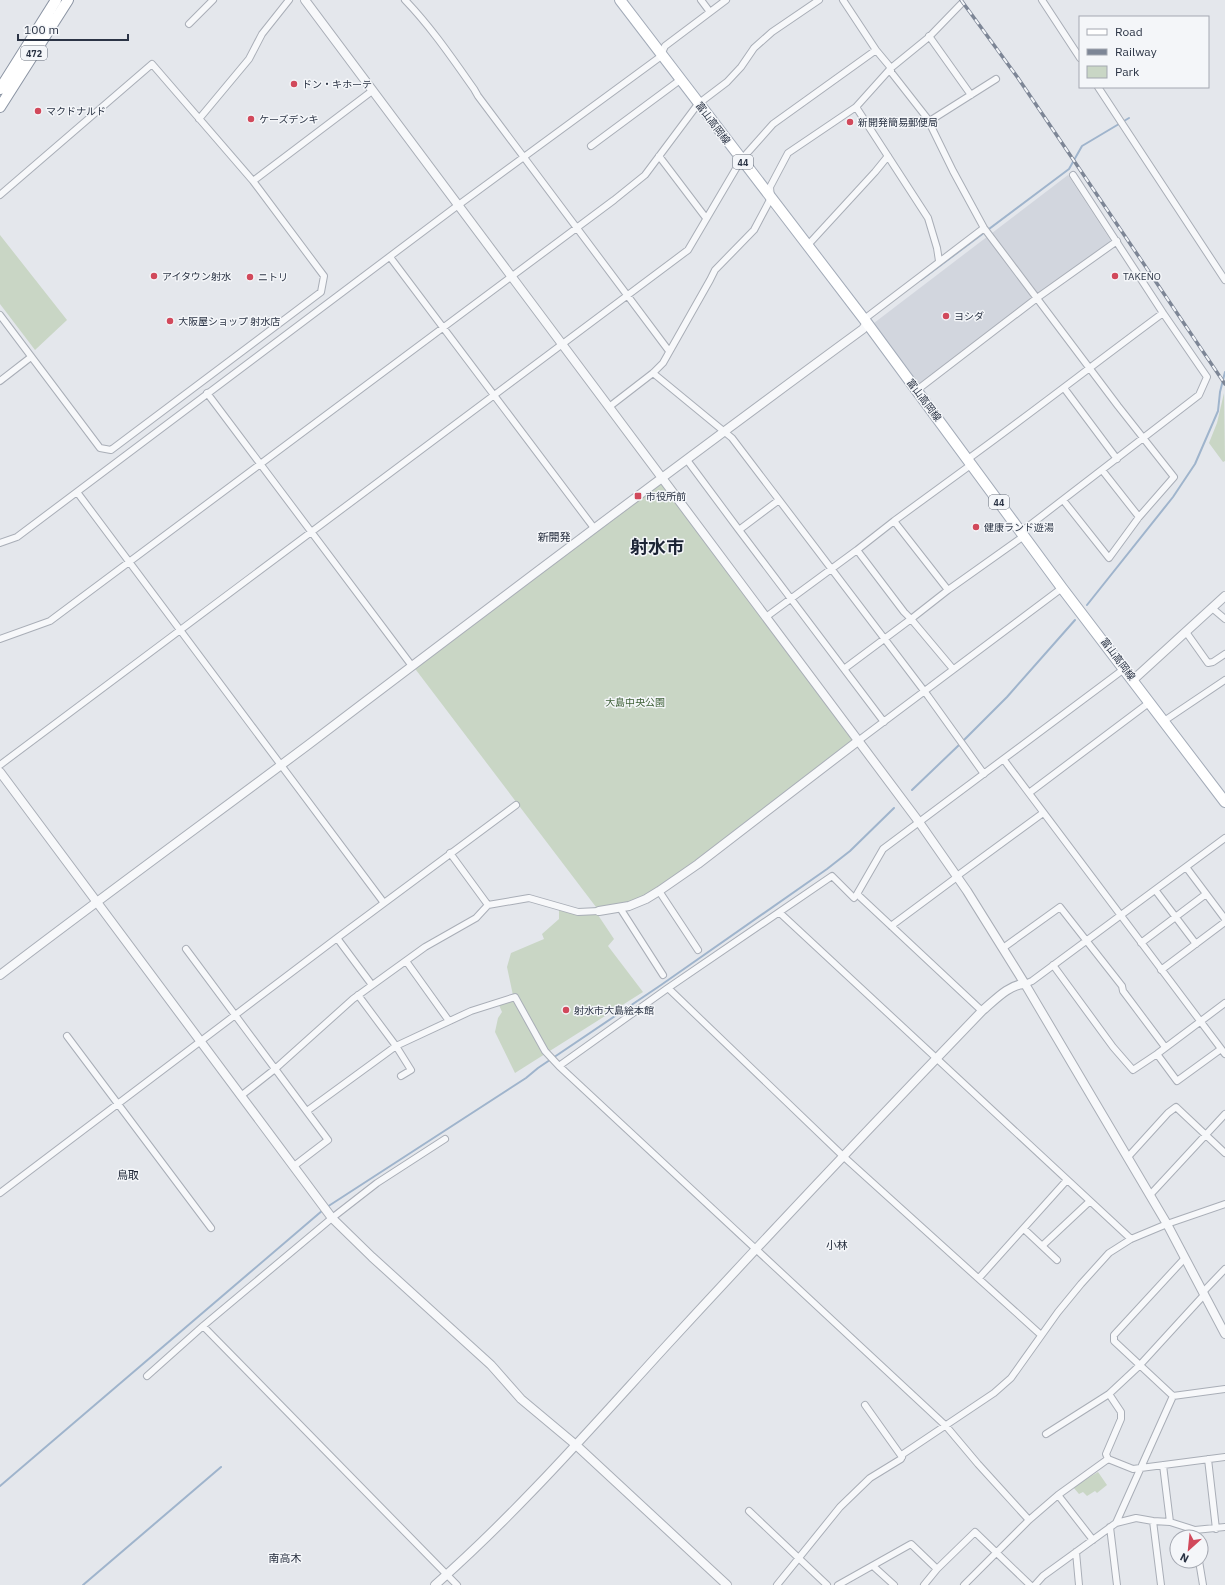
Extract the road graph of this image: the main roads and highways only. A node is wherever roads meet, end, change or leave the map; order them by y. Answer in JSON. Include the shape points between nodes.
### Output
{"nodes":[{"id":1,"x":56,"y":0,"type":"edge"},
{"id":2,"x":68,"y":0,"type":"edge"},
{"id":3,"x":620,"y":0,"type":"edge"},
{"id":4,"x":0,"y":89,"type":"edge"},
{"id":5,"x":0,"y":107,"type":"edge"},
{"id":6,"x":1225,"y":802,"type":"edge"}],
"edges":[{"from":1,"to":4,"type":"main road","number":"472"},
{"from":2,"to":5,"type":"main road","number":"472"},
{"from":3,"to":6,"type":"main road","name":"富山高岡線","number":"44","via":[[867,323],[1062,588]]}]}
